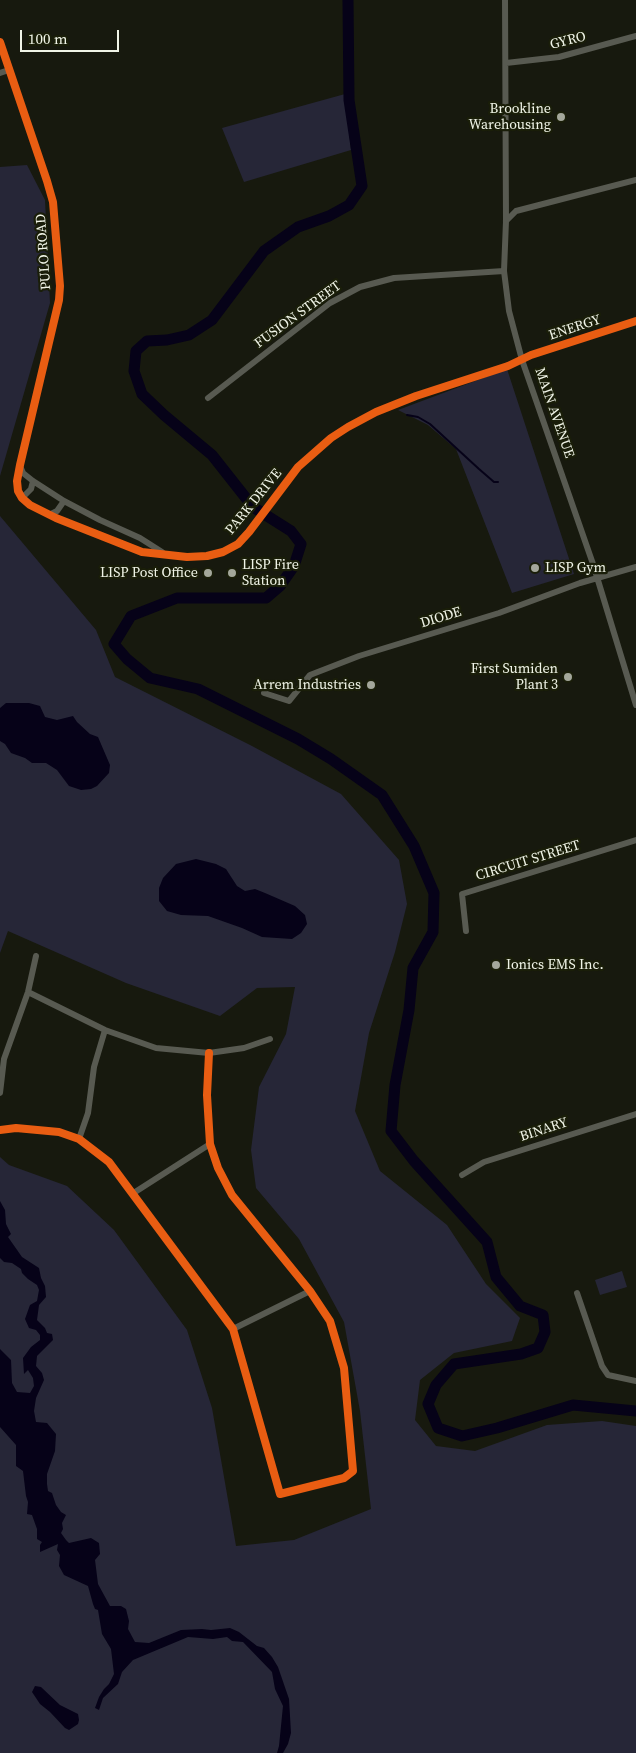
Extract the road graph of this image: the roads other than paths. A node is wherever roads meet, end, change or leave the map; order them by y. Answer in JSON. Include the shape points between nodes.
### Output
{"nodes":[{"id":1,"x":505,"y":0,"type":"edge"},
{"id":2,"x":636,"y":36,"type":"edge"},
{"id":3,"x":0,"y":42,"type":"edge"},
{"id":4,"x":506,"y":63,"type":"junction"},
{"id":5,"x":10,"y":70,"type":"junction"},
{"id":6,"x":0,"y":73,"type":"edge"},
{"id":7,"x":636,"y":180,"type":"edge"},
{"id":8,"x":506,"y":221,"type":"junction"},
{"id":9,"x":504,"y":271,"type":"junction"},
{"id":10,"x":636,"y":321,"type":"edge"},
{"id":11,"x":522,"y":360,"type":"junction"},
{"id":12,"x":208,"y":398,"type":"dead end"},
{"id":13,"x":20,"y":465,"type":"junction"},
{"id":14,"x":33,"y":481,"type":"junction"},
{"id":15,"x":22,"y":498,"type":"junction"},
{"id":16,"x":64,"y":501,"type":"junction"},
{"id":17,"x":51,"y":514,"type":"junction"},
{"id":18,"x":163,"y":554,"type":"junction"},
{"id":19,"x":636,"y":567,"type":"edge"},
{"id":20,"x":597,"y":579,"type":"junction"},
{"id":21,"x":264,"y":693,"type":"dead end"},
{"id":22,"x":636,"y":705,"type":"edge"},
{"id":23,"x":636,"y":840,"type":"edge"},
{"id":24,"x":466,"y":931,"type":"dead end"},
{"id":25,"x":36,"y":956,"type":"dead end"},
{"id":26,"x":28,"y":992,"type":"junction"},
{"id":27,"x":105,"y":1030,"type":"junction"},
{"id":28,"x":270,"y":1039,"type":"dead end"},
{"id":29,"x":209,"y":1053,"type":"junction"},
{"id":30,"x":0,"y":1093,"type":"edge"},
{"id":31,"x":636,"y":1114,"type":"edge"},
{"id":32,"x":0,"y":1130,"type":"edge"},
{"id":33,"x":79,"y":1139,"type":"junction"},
{"id":34,"x":210,"y":1144,"type":"junction"},
{"id":35,"x":462,"y":1175,"type":"dead end"},
{"id":36,"x":132,"y":1194,"type":"junction"},
{"id":37,"x":310,"y":1291,"type":"junction"},
{"id":38,"x":577,"y":1293,"type":"dead end"},
{"id":39,"x":233,"y":1329,"type":"junction"},
{"id":40,"x":636,"y":1380,"type":"edge"}],
"edges":[{"from":1,"to":4,"type":"street","name":"MAIN AVENUE"},
{"from":2,"to":4,"type":"street","name":"GYRO","via":[[559,57]]},
{"from":3,"to":5,"type":"street","name":"PULO ROAD"},
{"from":4,"to":8,"type":"street","name":"MAIN AVENUE"},
{"from":5,"to":6,"type":"street"},
{"from":5,"to":13,"type":"street","name":"PULO ROAD","via":[[53,202],[60,286],[60,300]]},
{"from":7,"to":8,"type":"street","via":[[516,210]]},
{"from":8,"to":9,"type":"street","name":"MAIN AVENUE"},
{"from":9,"to":11,"type":"street","name":"MAIN AVENUE","via":[[509,311]]},
{"from":9,"to":12,"type":"street","name":"FUSION STREET","via":[[394,278],[360,287],[330,303]]},
{"from":10,"to":11,"type":"street","name":"ENERGY"},
{"from":11,"to":18,"type":"street","name":"PARK DRIVE","via":[[376,412],[331,438],[298,467],[238,544],[207,556]]},
{"from":11,"to":20,"type":"street","name":"MAIN AVENUE"},
{"from":13,"to":14,"type":"street","name":"PARK DRIVE","via":[[23,473]]},
{"from":13,"to":15,"type":"street","via":[[17,481]]},
{"from":14,"to":15,"type":"street","via":[[31,489]]},
{"from":14,"to":16,"type":"street","name":"PARK DRIVE"},
{"from":15,"to":17,"type":"street","name":"PARK DRIVE"},
{"from":16,"to":17,"type":"street","via":[[57,512]]},
{"from":16,"to":18,"type":"street","name":"PARK DRIVE","via":[[140,538]]},
{"from":17,"to":18,"type":"street","name":"PARK DRIVE","via":[[142,552]]},
{"from":19,"to":20,"type":"street","name":"DIODE"},
{"from":20,"to":21,"type":"street","name":"DIODE","via":[[310,675],[289,701]]},
{"from":20,"to":22,"type":"street","name":"MAIN AVENUE"},
{"from":23,"to":24,"type":"street","name":"CIRCUIT STREET","via":[[462,894]]},
{"from":25,"to":26,"type":"street"},
{"from":26,"to":27,"type":"street"},
{"from":26,"to":30,"type":"street","via":[[4,1058]]},
{"from":27,"to":29,"type":"street","via":[[156,1048]]},
{"from":27,"to":33,"type":"street","via":[[94,1067],[88,1113]]},
{"from":28,"to":29,"type":"street","via":[[244,1048]]},
{"from":29,"to":34,"type":"street"},
{"from":31,"to":35,"type":"street","name":"BINARY","via":[[484,1162]]},
{"from":32,"to":33,"type":"street","via":[[23,1128],[59,1132]]},
{"from":33,"to":36,"type":"street","via":[[109,1162]]},
{"from":34,"to":36,"type":"street"},
{"from":34,"to":37,"type":"street","via":[[232,1196]]},
{"from":36,"to":39,"type":"street"},
{"from":37,"to":39,"type":"street"},
{"from":37,"to":39,"type":"street","via":[[330,1321],[344,1368],[353,1471],[344,1478],[280,1494]]},
{"from":38,"to":40,"type":"street","via":[[608,1375]]}]}
